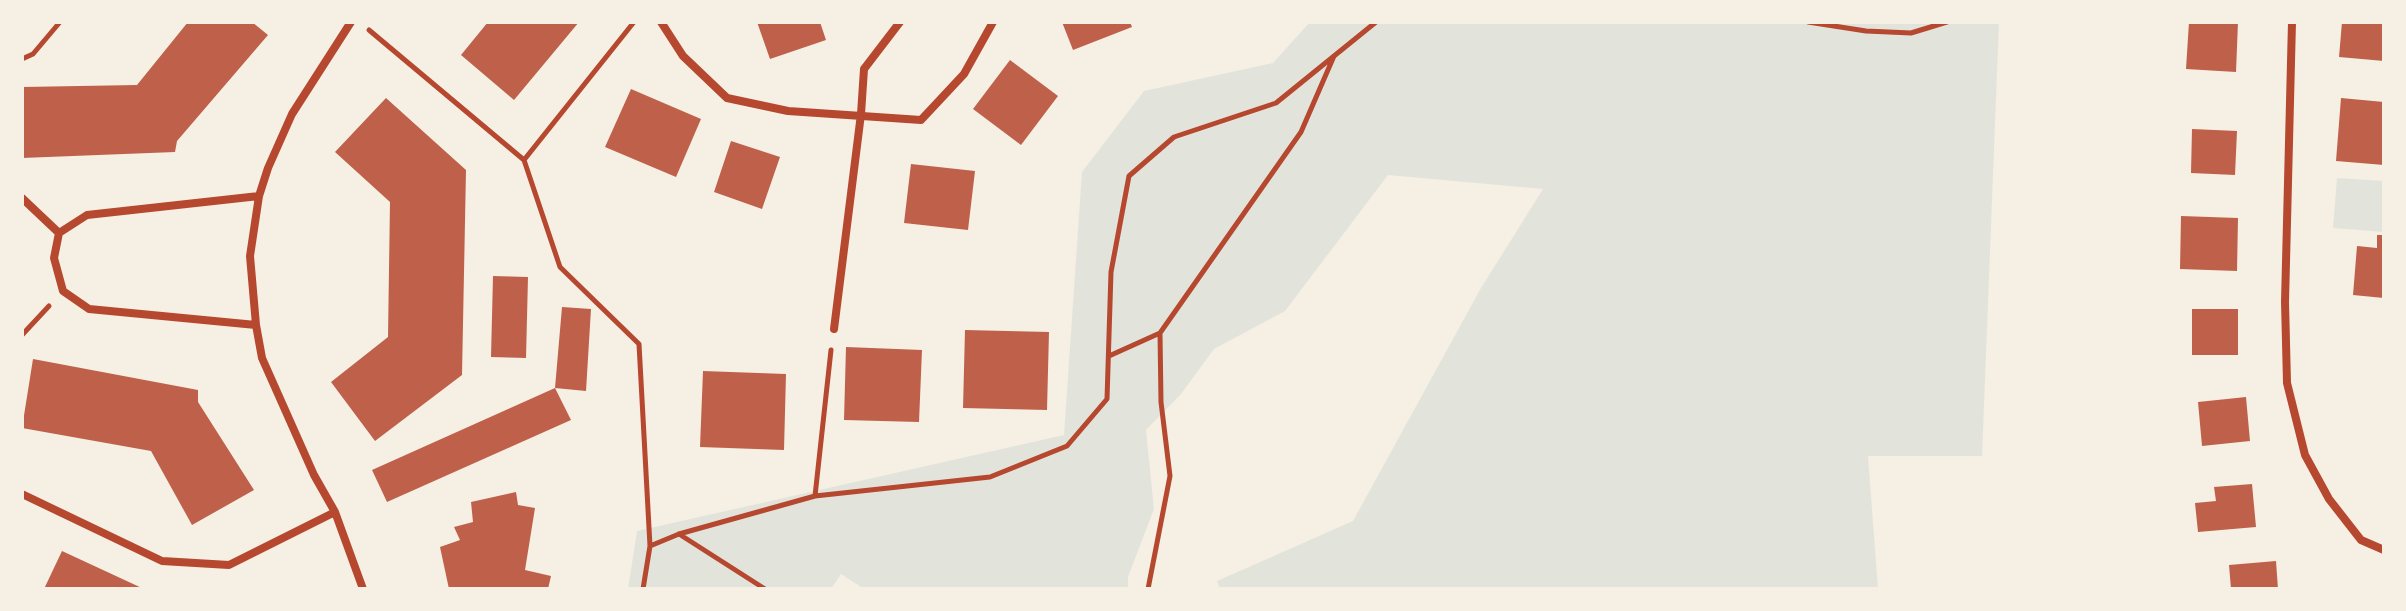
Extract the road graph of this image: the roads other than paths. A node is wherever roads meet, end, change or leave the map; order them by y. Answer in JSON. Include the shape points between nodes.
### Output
{"nodes":[{"id":1,"x":351,"y":22,"type":"edge"},
{"id":2,"x":661,"y":22,"type":"edge"},
{"id":3,"x":900,"y":22,"type":"edge"},
{"id":4,"x":993,"y":22,"type":"edge"},
{"id":5,"x":2292,"y":22,"type":"edge"},
{"id":6,"x":861,"y":114,"type":"junction"},
{"id":7,"x":259,"y":196,"type":"junction"},
{"id":8,"x":22,"y":198,"type":"edge"},
{"id":9,"x":59,"y":233,"type":"junction"},
{"id":10,"x":256,"y":325,"type":"junction"},
{"id":11,"x":834,"y":329,"type":"road end"},
{"id":12,"x":22,"y":494,"type":"edge"},
{"id":13,"x":335,"y":512,"type":"junction"},
{"id":14,"x":2384,"y":550,"type":"edge"},
{"id":15,"x":363,"y":589,"type":"edge"}],
"edges":[{"from":1,"to":7,"type":"street","via":[[292,114]]},
{"from":2,"to":6,"type":"street","via":[[683,56],[727,98],[788,111]]},
{"from":3,"to":6,"type":"street","via":[[864,69]]},
{"from":4,"to":6,"type":"street","via":[[964,74],[921,120]]},
{"from":5,"to":14,"type":"street","via":[[2287,383],[2305,455],[2329,499],[2361,540]]},
{"from":6,"to":11,"type":"street"},
{"from":7,"to":9,"type":"street","via":[[87,215]]},
{"from":7,"to":10,"type":"street","via":[[250,256]]},
{"from":8,"to":9,"type":"street"},
{"from":9,"to":10,"type":"street","via":[[54,258],[63,291],[89,309]]},
{"from":10,"to":13,"type":"street","via":[[262,358]]},
{"from":12,"to":13,"type":"street","via":[[162,561],[229,565]]},
{"from":13,"to":15,"type":"street"}]}
